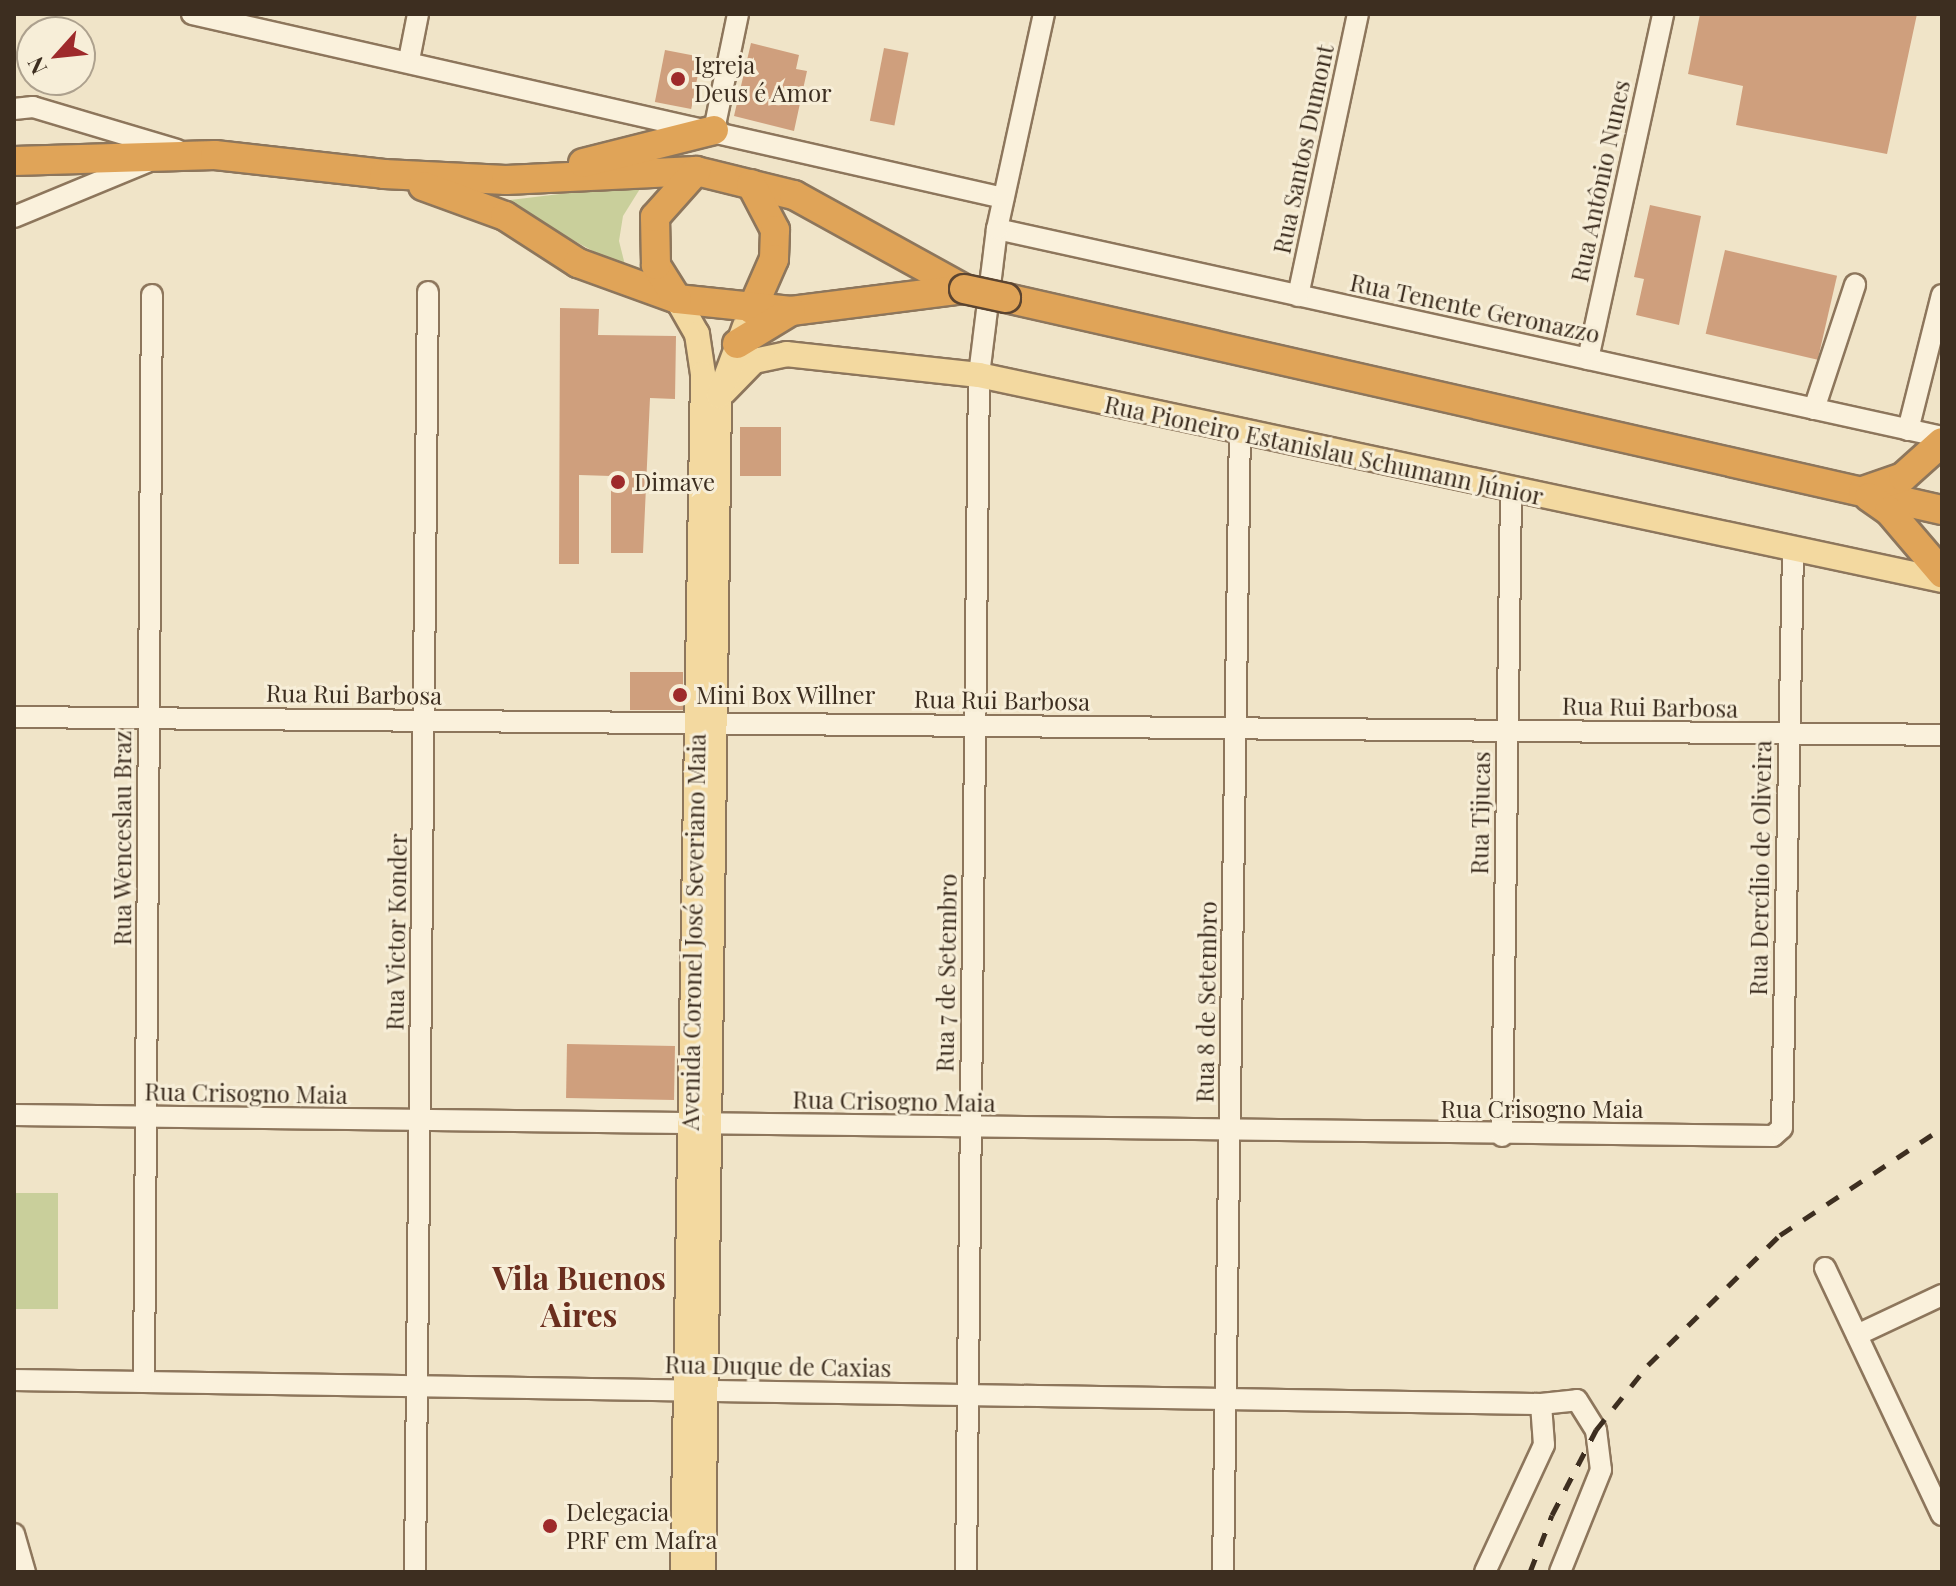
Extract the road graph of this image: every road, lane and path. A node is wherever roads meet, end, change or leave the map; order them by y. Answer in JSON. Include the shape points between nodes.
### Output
{"nodes":[{"id":1,"x":192,"y":14,"type":"edge"},
{"id":2,"x":418,"y":14,"type":"edge"},
{"id":3,"x":738,"y":14,"type":"edge"},
{"id":4,"x":1044,"y":14,"type":"edge"},
{"id":5,"x":1358,"y":14,"type":"edge"},
{"id":6,"x":1663,"y":14,"type":"edge"},
{"id":7,"x":409,"y":60,"type":"junction"},
{"id":8,"x":14,"y":109,"type":"edge"},
{"id":9,"x":714,"y":130,"type":"junction"},
{"id":10,"x":182,"y":154,"type":"junction"},
{"id":11,"x":14,"y":161,"type":"edge"},
{"id":12,"x":696,"y":171,"type":"junction"},
{"id":13,"x":384,"y":174,"type":"junction"},
{"id":14,"x":506,"y":180,"type":"junction"},
{"id":15,"x":751,"y":184,"type":"junction"},
{"id":16,"x":1003,"y":198,"type":"junction"},
{"id":17,"x":14,"y":217,"type":"edge"},
{"id":18,"x":997,"y":229,"type":"junction"},
{"id":19,"x":1855,"y":285,"type":"dead end"},
{"id":20,"x":964,"y":289,"type":"junction"},
{"id":21,"x":428,"y":292,"type":"dead end"},
{"id":22,"x":152,"y":295,"type":"dead end"},
{"id":23,"x":1942,"y":295,"type":"edge"},
{"id":24,"x":1298,"y":296,"type":"junction"},
{"id":25,"x":677,"y":299,"type":"junction"},
{"id":26,"x":752,"y":309,"type":"junction"},
{"id":27,"x":791,"y":311,"type":"junction"},
{"id":28,"x":737,"y":344,"type":"junction"},
{"id":29,"x":1588,"y":359,"type":"junction"},
{"id":30,"x":979,"y":375,"type":"junction"},
{"id":31,"x":719,"y":396,"type":"junction"},
{"id":32,"x":1814,"y":409,"type":"junction"},
{"id":33,"x":1908,"y":430,"type":"junction"},
{"id":34,"x":1240,"y":432,"type":"junction"},
{"id":35,"x":1942,"y":440,"type":"edge"},
{"id":36,"x":1511,"y":491,"type":"junction"},
{"id":37,"x":1862,"y":492,"type":"junction"},
{"id":38,"x":1942,"y":510,"type":"edge"},
{"id":39,"x":1793,"y":549,"type":"junction"},
{"id":40,"x":1942,"y":573,"type":"edge"},
{"id":41,"x":1942,"y":580,"type":"edge"},
{"id":42,"x":14,"y":717,"type":"edge"},
{"id":43,"x":149,"y":718,"type":"junction"},
{"id":44,"x":424,"y":721,"type":"junction"},
{"id":45,"x":705,"y":723,"type":"junction"},
{"id":46,"x":975,"y":726,"type":"junction"},
{"id":47,"x":1236,"y":728,"type":"junction"},
{"id":48,"x":1508,"y":731,"type":"junction"},
{"id":49,"x":1788,"y":734,"type":"junction"},
{"id":50,"x":1942,"y":735,"type":"edge"},
{"id":51,"x":14,"y":1115,"type":"edge"},
{"id":52,"x":146,"y":1117,"type":"junction"},
{"id":53,"x":420,"y":1121,"type":"junction"},
{"id":54,"x":699,"y":1125,"type":"junction"},
{"id":55,"x":970,"y":1128,"type":"junction"},
{"id":56,"x":1230,"y":1131,"type":"junction"},
{"id":57,"x":1502,"y":1136,"type":"junction"},
{"id":58,"x":1773,"y":1136,"type":"joint"},
{"id":59,"x":1825,"y":1268,"type":"dead end"},
{"id":60,"x":1942,"y":1295,"type":"edge"},
{"id":61,"x":1857,"y":1335,"type":"junction"},
{"id":62,"x":14,"y":1380,"type":"edge"},
{"id":63,"x":144,"y":1382,"type":"junction"},
{"id":64,"x":417,"y":1386,"type":"junction"},
{"id":65,"x":696,"y":1390,"type":"junction"},
{"id":66,"x":968,"y":1395,"type":"junction"},
{"id":67,"x":1226,"y":1399,"type":"junction"},
{"id":68,"x":1541,"y":1404,"type":"junction"},
{"id":69,"x":1942,"y":1515,"type":"edge"},
{"id":70,"x":14,"y":1534,"type":"edge"},
{"id":71,"x":25,"y":1572,"type":"edge"},
{"id":72,"x":415,"y":1572,"type":"edge"},
{"id":73,"x":683,"y":1572,"type":"edge"},
{"id":74,"x":703,"y":1572,"type":"edge"},
{"id":75,"x":966,"y":1572,"type":"edge"},
{"id":76,"x":1223,"y":1572,"type":"edge"},
{"id":77,"x":1485,"y":1572,"type":"edge"},
{"id":78,"x":1560,"y":1572,"type":"edge"}],
"edges":[{"from":1,"to":7,"type":"street"},
{"from":2,"to":7,"type":"street"},
{"from":3,"to":9,"type":"street"},
{"from":4,"to":16,"type":"street","name":"Rua 7 de Setembro"},
{"from":5,"to":24,"type":"street","name":"Rua Santos Dumont"},
{"from":6,"to":29,"type":"street","name":"Rua Antônio Nunes"},
{"from":7,"to":9,"type":"street"},
{"from":8,"to":10,"type":"street","via":[[33,107]]},
{"from":9,"to":14,"type":"highway"},
{"from":9,"to":16,"type":"street"},
{"from":10,"to":11,"type":"highway"},
{"from":10,"to":13,"type":"highway"},
{"from":10,"to":17,"type":"street"},
{"from":12,"to":14,"type":"highway"},
{"from":12,"to":15,"type":"highway"},
{"from":12,"to":25,"type":"highway","via":[[655,217],[656,265]]},
{"from":13,"to":14,"type":"highway"},
{"from":13,"to":25,"type":"highway","via":[[469,200],[505,216],[578,263]]},
{"from":15,"to":20,"type":"highway","via":[[794,195]]},
{"from":15,"to":26,"type":"highway","via":[[775,230],[774,259]]},
{"from":16,"to":18,"type":"street","name":"Rua 7 de Setembro"},
{"from":18,"to":24,"type":"street","name":"Rua Tenente Geronazzo"},
{"from":18,"to":30,"type":"street","name":"Rua 7 de Setembro"},
{"from":19,"to":32,"type":"street"},
{"from":20,"to":27,"type":"highway"},
{"from":20,"to":37,"type":"highway","bridge":true},
{"from":21,"to":44,"type":"street","name":"Rua Victor Konder"},
{"from":22,"to":43,"type":"street","name":"Rua Wenceslau Braz"},
{"from":23,"to":33,"type":"street"},
{"from":24,"to":29,"type":"street","name":"Rua Tenente Geronazzo"},
{"from":25,"to":26,"type":"highway"},
{"from":25,"to":45,"type":"main road","name":"Avenida Coronel José Severiano Maia","via":[[697,334],[703,374]]},
{"from":26,"to":27,"type":"highway"},
{"from":26,"to":28,"type":"main road","name":"Avenida Coronel José Severiano Maia"},
{"from":27,"to":28,"type":"highway"},
{"from":28,"to":31,"type":"main road","name":"Avenida Coronel José Severiano Maia"},
{"from":29,"to":32,"type":"street","name":"Rua Tenente Geronazzo"},
{"from":30,"to":31,"type":"main road","name":"Rua Pioneiro Estanislau Schumann Júnior","via":[[786,354],[754,361]]},
{"from":30,"to":34,"type":"main road","name":"Rua Pioneiro Estanislau Schumann Júnior"},
{"from":30,"to":46,"type":"street","name":"Rua 7 de Setembro"},
{"from":31,"to":45,"type":"main road","name":"Avenida Coronel José Severiano Maia"},
{"from":32,"to":33,"type":"street","name":"Rua Tenente Geronazzo"},
{"from":33,"to":35,"type":"street","name":"Rua Tenente Geronazzo"},
{"from":34,"to":36,"type":"main road","name":"Rua Pioneiro Estanislau Schumann Júnior"},
{"from":34,"to":47,"type":"street","name":"Rua 8 de Setembro"},
{"from":35,"to":37,"type":"highway","via":[[1903,477]]},
{"from":36,"to":39,"type":"main road","name":"Rua Pioneiro Estanislau Schumann Júnior"},
{"from":36,"to":48,"type":"street","name":"Rua Tijucas"},
{"from":37,"to":38,"type":"highway"},
{"from":37,"to":40,"type":"highway","via":[[1889,511]]},
{"from":39,"to":41,"type":"main road","name":"Rua Pioneiro Estanislau Schumann Júnior"},
{"from":39,"to":49,"type":"street","name":"Rua Dercílio de Oliveira"},
{"from":42,"to":43,"type":"street","name":"Rua Rui Barbosa"},
{"from":43,"to":44,"type":"street","name":"Rua Rui Barbosa"},
{"from":43,"to":52,"type":"street","name":"Rua Wenceslau Braz"},
{"from":44,"to":45,"type":"street","name":"Rua Rui Barbosa"},
{"from":44,"to":53,"type":"street","name":"Rua Victor Konder"},
{"from":45,"to":46,"type":"street","name":"Rua Rui Barbosa"},
{"from":45,"to":54,"type":"main road","name":"Avenida Coronel José Severiano Maia"},
{"from":46,"to":47,"type":"street","name":"Rua Rui Barbosa"},
{"from":46,"to":55,"type":"street","name":"Rua 7 de Setembro"},
{"from":47,"to":48,"type":"street","name":"Rua Rui Barbosa"},
{"from":47,"to":56,"type":"street","name":"Rua 8 de Setembro"},
{"from":48,"to":49,"type":"street","name":"Rua Rui Barbosa"},
{"from":48,"to":57,"type":"street","name":"Rua Tijucas"},
{"from":49,"to":50,"type":"street","name":"Rua Rui Barbosa"},
{"from":49,"to":58,"type":"street","name":"Rua Dercílio de Oliveira","via":[[1782,1128]]},
{"from":51,"to":52,"type":"street","name":"Rua Crisogno Maia"},
{"from":52,"to":53,"type":"street","name":"Rua Crisogno Maia"},
{"from":52,"to":63,"type":"street","name":"Rua Wenceslau Braz"},
{"from":53,"to":54,"type":"street","name":"Rua Crisogno Maia"},
{"from":53,"to":64,"type":"street","name":"Rua Victor Konder"},
{"from":54,"to":55,"type":"street","name":"Rua Crisogno Maia"},
{"from":54,"to":65,"type":"main road","name":"Avenida Coronel José Severiano Maia"},
{"from":55,"to":56,"type":"street","name":"Rua Crisogno Maia"},
{"from":55,"to":66,"type":"street","name":"Rua 7 de Setembro"},
{"from":56,"to":57,"type":"street","name":"Rua Crisogno Maia"},
{"from":56,"to":67,"type":"street","name":"Rua 8 de Setembro"},
{"from":57,"to":58,"type":"street","name":"Rua Crisogno Maia"},
{"from":59,"to":61,"type":"street"},
{"from":60,"to":61,"type":"street"},
{"from":61,"to":69,"type":"street"},
{"from":62,"to":63,"type":"street","name":"Rua Duque de Caxias"},
{"from":63,"to":64,"type":"street","name":"Rua Duque de Caxias"},
{"from":64,"to":65,"type":"street","name":"Rua Duque de Caxias"},
{"from":64,"to":72,"type":"street","name":"Rua Victor Konder"},
{"from":65,"to":66,"type":"street","name":"Rua Duque de Caxias"},
{"from":65,"to":73,"type":"main road","name":"Avenida Coronel José Severiano Maia"},
{"from":65,"to":74,"type":"main road","name":"Avenida Coronel José Severiano Maia"},
{"from":66,"to":67,"type":"street","name":"Rua Duque de Caxias"},
{"from":66,"to":75,"type":"street","name":"Rua 7 de Setembro"},
{"from":67,"to":68,"type":"street","name":"Rua Duque de Caxias"},
{"from":67,"to":76,"type":"street","name":"Rua 8 de Setembro"},
{"from":68,"to":77,"type":"street","via":[[1544,1445]]},
{"from":68,"to":78,"type":"street","name":"Rua Duque de Caxias","via":[[1577,1400],[1587,1409],[1596,1430],[1601,1470]]},
{"from":70,"to":71,"type":"street"}]}
